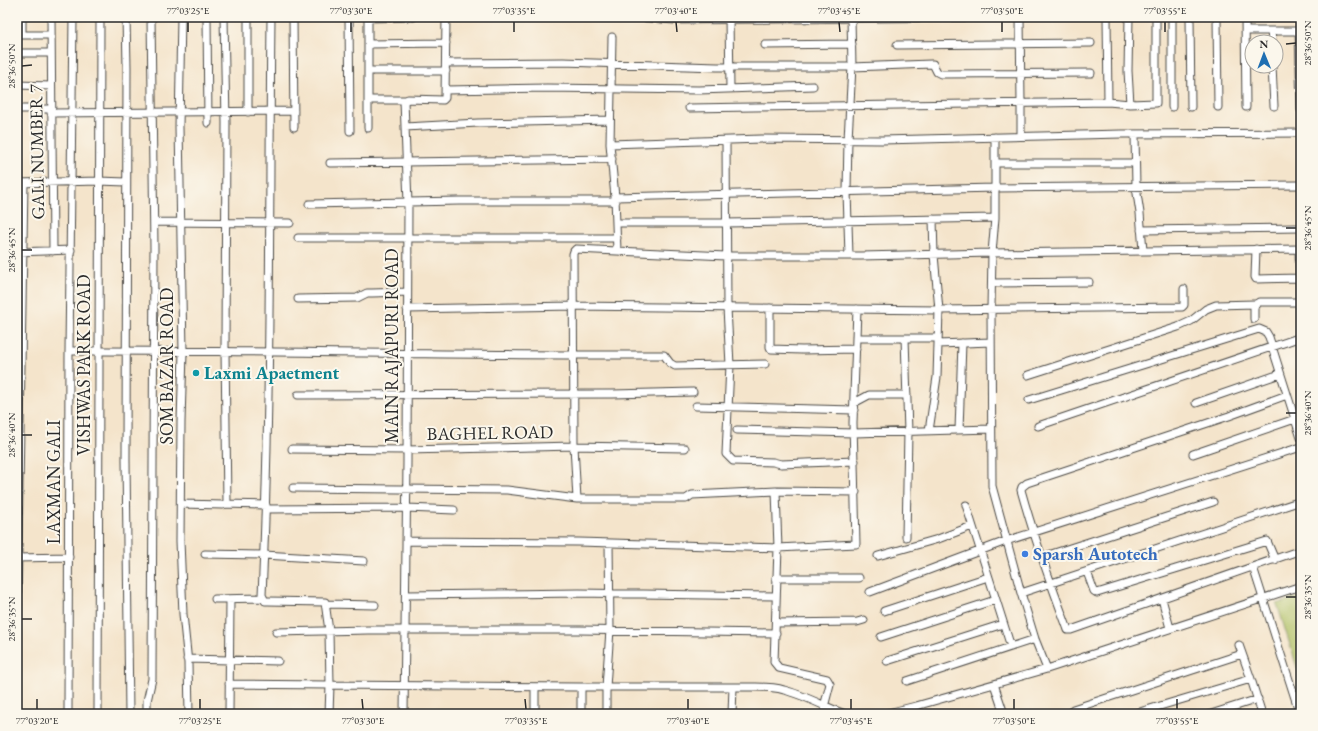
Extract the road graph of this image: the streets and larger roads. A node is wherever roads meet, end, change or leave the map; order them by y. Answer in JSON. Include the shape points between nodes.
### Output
{"nodes":[{"id":1,"x":22,"y":17,"type":"edge"},
{"id":2,"x":51,"y":17,"type":"edge"},
{"id":3,"x":73,"y":17,"type":"edge"},
{"id":4,"x":100,"y":17,"type":"edge"},
{"id":5,"x":126,"y":17,"type":"edge"},
{"id":6,"x":151,"y":17,"type":"edge"},
{"id":7,"x":181,"y":17,"type":"edge"},
{"id":8,"x":207,"y":17,"type":"edge"},
{"id":9,"x":224,"y":17,"type":"edge"},
{"id":10,"x":248,"y":17,"type":"edge"},
{"id":11,"x":271,"y":17,"type":"edge"},
{"id":12,"x":293,"y":17,"type":"edge"},
{"id":13,"x":349,"y":17,"type":"edge"},
{"id":14,"x":414,"y":17,"type":"edge"},
{"id":15,"x":446,"y":17,"type":"edge"},
{"id":16,"x":637,"y":17,"type":"edge"},
{"id":17,"x":972,"y":17,"type":"edge"},
{"id":18,"x":1020,"y":17,"type":"edge"},
{"id":19,"x":1107,"y":17,"type":"edge"},
{"id":20,"x":1129,"y":17,"type":"edge"},
{"id":21,"x":1156,"y":17,"type":"edge"},
{"id":22,"x":1172,"y":17,"type":"edge"},
{"id":23,"x":1190,"y":17,"type":"edge"},
{"id":24,"x":1217,"y":17,"type":"edge"},
{"id":25,"x":1245,"y":17,"type":"edge"},
{"id":26,"x":368,"y":18,"type":"edge"},
{"id":27,"x":729,"y":18,"type":"edge"},
{"id":28,"x":851,"y":18,"type":"edge"},
{"id":29,"x":1245,"y":31,"type":"junction"},
{"id":30,"x":1272,"y":31,"type":"joint"},
{"id":31,"x":1300,"y":31,"type":"edge"},
{"id":32,"x":20,"y":35,"type":"edge"},
{"id":33,"x":51,"y":35,"type":"junction"},
{"id":34,"x":612,"y":37,"type":"dead end"},
{"id":35,"x":446,"y":42,"type":"junction"},
{"id":36,"x":1091,"y":43,"type":"dead end"},
{"id":37,"x":368,"y":44,"type":"junction"},
{"id":38,"x":852,"y":44,"type":"junction"},
{"id":39,"x":1020,"y":44,"type":"junction"},
{"id":40,"x":765,"y":45,"type":"dead end"},
{"id":41,"x":897,"y":45,"type":"dead end"},
{"id":42,"x":17,"y":53,"type":"edge"},
{"id":43,"x":51,"y":53,"type":"junction"},
{"id":44,"x":611,"y":62,"type":"junction"},
{"id":45,"x":446,"y":63,"type":"junction"},
{"id":46,"x":729,"y":67,"type":"junction"},
{"id":47,"x":852,"y":67,"type":"junction"},
{"id":48,"x":368,"y":71,"type":"junction"},
{"id":49,"x":446,"y":71,"type":"junction"},
{"id":50,"x":1020,"y":73,"type":"junction"},
{"id":51,"x":1091,"y":73,"type":"dead end"},
{"id":52,"x":1272,"y":74,"type":"edge"},
{"id":53,"x":17,"y":85,"type":"edge"},
{"id":54,"x":51,"y":86,"type":"junction"},
{"id":55,"x":813,"y":86,"type":"dead end"},
{"id":56,"x":611,"y":88,"type":"junction"},
{"id":57,"x":730,"y":89,"type":"junction"},
{"id":58,"x":446,"y":90,"type":"junction"},
{"id":59,"x":368,"y":100,"type":"junction"},
{"id":60,"x":405,"y":100,"type":"junction"},
{"id":61,"x":1108,"y":102,"type":"junction"},
{"id":62,"x":1021,"y":104,"type":"junction"},
{"id":63,"x":1130,"y":104,"type":"junction"},
{"id":64,"x":850,"y":105,"type":"junction"},
{"id":65,"x":1274,"y":106,"type":"dead end"},
{"id":66,"x":1172,"y":107,"type":"dead end"},
{"id":67,"x":1191,"y":107,"type":"dead end"},
{"id":68,"x":1218,"y":107,"type":"dead end"},
{"id":69,"x":1246,"y":107,"type":"dead end"},
{"id":70,"x":17,"y":108,"type":"edge"},
{"id":71,"x":689,"y":108,"type":"dead end"},
{"id":72,"x":1301,"y":110,"type":"edge"},
{"id":73,"x":51,"y":111,"type":"junction"},
{"id":74,"x":207,"y":111,"type":"junction"},
{"id":75,"x":225,"y":111,"type":"junction"},
{"id":76,"x":270,"y":111,"type":"junction"},
{"id":77,"x":294,"y":111,"type":"junction"},
{"id":78,"x":99,"y":112,"type":"junction"},
{"id":79,"x":152,"y":112,"type":"junction"},
{"id":80,"x":180,"y":112,"type":"junction"},
{"id":81,"x":248,"y":112,"type":"junction"},
{"id":82,"x":72,"y":113,"type":"junction"},
{"id":83,"x":127,"y":113,"type":"junction"},
{"id":84,"x":610,"y":120,"type":"junction"},
{"id":85,"x":208,"y":123,"type":"dead end"},
{"id":86,"x":294,"y":127,"type":"dead end"},
{"id":87,"x":405,"y":127,"type":"junction"},
{"id":88,"x":368,"y":128,"type":"dead end"},
{"id":89,"x":350,"y":131,"type":"dead end"},
{"id":90,"x":1301,"y":133,"type":"edge"},
{"id":91,"x":1135,"y":135,"type":"junction"},
{"id":92,"x":1020,"y":136,"type":"junction"},
{"id":93,"x":995,"y":137,"type":"junction"},
{"id":94,"x":848,"y":139,"type":"junction"},
{"id":95,"x":726,"y":141,"type":"junction"},
{"id":96,"x":610,"y":144,"type":"junction"},
{"id":97,"x":612,"y":159,"type":"junction"},
{"id":98,"x":406,"y":161,"type":"junction"},
{"id":99,"x":330,"y":163,"type":"dead end"},
{"id":100,"x":995,"y":163,"type":"junction"},
{"id":101,"x":1135,"y":163,"type":"junction"},
{"id":102,"x":53,"y":182,"type":"junction"},
{"id":103,"x":72,"y":182,"type":"junction"},
{"id":104,"x":99,"y":182,"type":"junction"},
{"id":105,"x":126,"y":182,"type":"junction"},
{"id":106,"x":20,"y":183,"type":"edge"},
{"id":107,"x":1301,"y":185,"type":"edge"},
{"id":108,"x":1136,"y":187,"type":"junction"},
{"id":109,"x":995,"y":188,"type":"junction"},
{"id":110,"x":847,"y":191,"type":"junction"},
{"id":111,"x":726,"y":193,"type":"junction"},
{"id":112,"x":616,"y":199,"type":"junction"},
{"id":113,"x":408,"y":203,"type":"junction"},
{"id":114,"x":309,"y":204,"type":"dead end"},
{"id":115,"x":995,"y":218,"type":"junction"},
{"id":116,"x":933,"y":219,"type":"junction"},
{"id":117,"x":848,"y":220,"type":"junction"},
{"id":118,"x":154,"y":222,"type":"junction"},
{"id":119,"x":181,"y":222,"type":"junction"},
{"id":120,"x":225,"y":223,"type":"junction"},
{"id":121,"x":270,"y":223,"type":"junction"},
{"id":122,"x":290,"y":223,"type":"dead end"},
{"id":123,"x":616,"y":223,"type":"junction"},
{"id":124,"x":726,"y":223,"type":"junction"},
{"id":125,"x":1301,"y":228,"type":"edge"},
{"id":126,"x":1142,"y":230,"type":"junction"},
{"id":127,"x":298,"y":238,"type":"dead end"},
{"id":128,"x":617,"y":238,"type":"junction"},
{"id":129,"x":407,"y":239,"type":"junction"},
{"id":130,"x":1256,"y":249,"type":"junction"},
{"id":131,"x":1300,"y":249,"type":"edge"},
{"id":132,"x":71,"y":250,"type":"junction"},
{"id":133,"x":53,"y":251,"type":"junction"},
{"id":134,"x":617,"y":251,"type":"junction"},
{"id":135,"x":1143,"y":251,"type":"junction"},
{"id":136,"x":20,"y":252,"type":"edge"},
{"id":137,"x":992,"y":253,"type":"junction"},
{"id":138,"x":934,"y":254,"type":"junction"},
{"id":139,"x":726,"y":256,"type":"junction"},
{"id":140,"x":849,"y":256,"type":"junction"},
{"id":141,"x":1300,"y":278,"type":"edge"},
{"id":142,"x":1089,"y":282,"type":"dead end"},
{"id":143,"x":992,"y":283,"type":"junction"},
{"id":144,"x":1184,"y":289,"type":"dead end"},
{"id":145,"x":407,"y":292,"type":"junction"},
{"id":146,"x":298,"y":299,"type":"dead end"},
{"id":147,"x":1301,"y":302,"type":"edge"},
{"id":148,"x":1255,"y":304,"type":"junction"},
{"id":149,"x":574,"y":306,"type":"junction"},
{"id":150,"x":727,"y":308,"type":"junction"},
{"id":151,"x":770,"y":308,"type":"junction"},
{"id":152,"x":407,"y":309,"type":"junction"},
{"id":153,"x":857,"y":309,"type":"junction"},
{"id":154,"x":991,"y":309,"type":"junction"},
{"id":155,"x":939,"y":310,"type":"junction"},
{"id":156,"x":1254,"y":319,"type":"dead end"},
{"id":157,"x":856,"y":338,"type":"junction"},
{"id":158,"x":906,"y":338,"type":"junction"},
{"id":159,"x":1301,"y":338,"type":"edge"},
{"id":160,"x":938,"y":341,"type":"junction"},
{"id":161,"x":991,"y":342,"type":"junction"},
{"id":162,"x":962,"y":343,"type":"junction"},
{"id":163,"x":1272,"y":348,"type":"junction"},
{"id":164,"x":856,"y":349,"type":"junction"},
{"id":165,"x":69,"y":351,"type":"junction"},
{"id":166,"x":99,"y":351,"type":"junction"},
{"id":167,"x":126,"y":351,"type":"junction"},
{"id":168,"x":153,"y":351,"type":"junction"},
{"id":169,"x":224,"y":351,"type":"junction"},
{"id":170,"x":183,"y":352,"type":"junction"},
{"id":171,"x":269,"y":353,"type":"junction"},
{"id":172,"x":408,"y":354,"type":"junction"},
{"id":173,"x":574,"y":355,"type":"junction"},
{"id":174,"x":765,"y":364,"type":"dead end"},
{"id":175,"x":730,"y":365,"type":"junction"},
{"id":176,"x":1280,"y":374,"type":"junction"},
{"id":177,"x":1028,"y":375,"type":"dead end"},
{"id":178,"x":693,"y":392,"type":"dead end"},
{"id":179,"x":407,"y":394,"type":"junction"},
{"id":180,"x":574,"y":394,"type":"junction"},
{"id":181,"x":1287,"y":394,"type":"junction"},
{"id":182,"x":298,"y":395,"type":"dead end"},
{"id":183,"x":907,"y":395,"type":"junction"},
{"id":184,"x":1030,"y":400,"type":"dead end"},
{"id":185,"x":1196,"y":402,"type":"dead end"},
{"id":186,"x":18,"y":406,"type":"edge"},
{"id":187,"x":696,"y":406,"type":"dead end"},
{"id":188,"x":728,"y":407,"type":"junction"},
{"id":189,"x":854,"y":407,"type":"junction"},
{"id":190,"x":1295,"y":419,"type":"junction"},
{"id":191,"x":1038,"y":426,"type":"dead end"},
{"id":192,"x":991,"y":429,"type":"junction"},
{"id":193,"x":737,"y":430,"type":"dead end"},
{"id":194,"x":959,"y":430,"type":"junction"},
{"id":195,"x":929,"y":431,"type":"junction"},
{"id":196,"x":908,"y":432,"type":"junction"},
{"id":197,"x":854,"y":433,"type":"junction"},
{"id":198,"x":1301,"y":438,"type":"edge"},
{"id":199,"x":574,"y":446,"type":"junction"},
{"id":200,"x":1301,"y":447,"type":"edge"},
{"id":201,"x":685,"y":448,"type":"dead end"},
{"id":202,"x":292,"y":449,"type":"dead end"},
{"id":203,"x":407,"y":450,"type":"junction"},
{"id":204,"x":1193,"y":454,"type":"dead end"},
{"id":205,"x":18,"y":461,"type":"edge"},
{"id":206,"x":855,"y":461,"type":"junction"},
{"id":207,"x":18,"y":485,"type":"edge"},
{"id":208,"x":293,"y":488,"type":"dead end"},
{"id":209,"x":406,"y":488,"type":"junction"},
{"id":210,"x":776,"y":491,"type":"junction"},
{"id":211,"x":856,"y":492,"type":"junction"},
{"id":212,"x":577,"y":498,"type":"junction"},
{"id":213,"x":1301,"y":501,"type":"edge"},
{"id":214,"x":1213,"y":502,"type":"dead end"},
{"id":215,"x":181,"y":504,"type":"junction"},
{"id":216,"x":226,"y":504,"type":"junction"},
{"id":217,"x":966,"y":505,"type":"dead end"},
{"id":218,"x":266,"y":507,"type":"junction"},
{"id":219,"x":407,"y":508,"type":"junction"},
{"id":220,"x":454,"y":510,"type":"dead end"},
{"id":221,"x":18,"y":513,"type":"edge"},
{"id":222,"x":972,"y":526,"type":"junction"},
{"id":223,"x":1033,"y":533,"type":"junction"},
{"id":224,"x":906,"y":537,"type":"dead end"},
{"id":225,"x":406,"y":541,"type":"junction"},
{"id":226,"x":1006,"y":541,"type":"junction"},
{"id":227,"x":609,"y":543,"type":"junction"},
{"id":228,"x":778,"y":548,"type":"junction"},
{"id":229,"x":1301,"y":550,"type":"edge"},
{"id":230,"x":981,"y":551,"type":"junction"},
{"id":231,"x":204,"y":554,"type":"dead end"},
{"id":232,"x":264,"y":555,"type":"junction"},
{"id":233,"x":878,"y":556,"type":"dead end"},
{"id":234,"x":69,"y":557,"type":"junction"},
{"id":235,"x":1042,"y":557,"type":"junction"},
{"id":236,"x":17,"y":558,"type":"edge"},
{"id":237,"x":1275,"y":560,"type":"junction"},
{"id":238,"x":364,"y":561,"type":"dead end"},
{"id":239,"x":1253,"y":567,"type":"junction"},
{"id":240,"x":1087,"y":572,"type":"junction"},
{"id":241,"x":988,"y":577,"type":"junction"},
{"id":242,"x":776,"y":578,"type":"junction"},
{"id":243,"x":859,"y":578,"type":"dead end"},
{"id":244,"x":1051,"y":584,"type":"junction"},
{"id":245,"x":1301,"y":586,"type":"edge"},
{"id":246,"x":870,"y":592,"type":"dead end"},
{"id":247,"x":609,"y":594,"type":"junction"},
{"id":248,"x":1021,"y":594,"type":"junction"},
{"id":249,"x":406,"y":596,"type":"junction"},
{"id":250,"x":776,"y":596,"type":"junction"},
{"id":251,"x":263,"y":598,"type":"junction"},
{"id":252,"x":1263,"y":598,"type":"junction"},
{"id":253,"x":215,"y":599,"type":"dead end"},
{"id":254,"x":230,"y":599,"type":"junction"},
{"id":255,"x":1162,"y":599,"type":"junction"},
{"id":256,"x":995,"y":600,"type":"junction"},
{"id":257,"x":326,"y":604,"type":"junction"},
{"id":258,"x":374,"y":605,"type":"dead end"},
{"id":259,"x":17,"y":611,"type":"edge"},
{"id":260,"x":884,"y":611,"type":"dead end"},
{"id":261,"x":864,"y":620,"type":"dead end"},
{"id":262,"x":776,"y":623,"type":"junction"},
{"id":263,"x":1003,"y":624,"type":"junction"},
{"id":264,"x":1170,"y":628,"type":"junction"},
{"id":265,"x":405,"y":630,"type":"junction"},
{"id":266,"x":610,"y":630,"type":"junction"},
{"id":267,"x":329,"y":631,"type":"junction"},
{"id":268,"x":276,"y":632,"type":"dead end"},
{"id":269,"x":776,"y":633,"type":"junction"},
{"id":270,"x":881,"y":637,"type":"dead end"},
{"id":271,"x":1035,"y":639,"type":"junction"},
{"id":272,"x":1239,"y":645,"type":"dead end"},
{"id":273,"x":1011,"y":647,"type":"junction"},
{"id":274,"x":1242,"y":654,"type":"junction"},
{"id":275,"x":188,"y":659,"type":"junction"},
{"id":276,"x":229,"y":660,"type":"junction"},
{"id":277,"x":278,"y":661,"type":"dead end"},
{"id":278,"x":887,"y":661,"type":"dead end"},
{"id":279,"x":1047,"y":668,"type":"junction"},
{"id":280,"x":1251,"y":679,"type":"junction"},
{"id":281,"x":908,"y":681,"type":"dead end"},
{"id":282,"x":229,"y":684,"type":"junction"},
{"id":283,"x":994,"y":684,"type":"junction"},
{"id":284,"x":330,"y":685,"type":"junction"},
{"id":285,"x":404,"y":686,"type":"junction"},
{"id":286,"x":733,"y":686,"type":"junction"},
{"id":287,"x":535,"y":687,"type":"junction"},
{"id":288,"x":581,"y":687,"type":"junction"},
{"id":289,"x":606,"y":687,"type":"junction"},
{"id":290,"x":1258,"y":699,"type":"junction"},
{"id":291,"x":824,"y":707,"type":"junction"},
{"id":292,"x":68,"y":714,"type":"edge"},
{"id":293,"x":98,"y":714,"type":"edge"},
{"id":294,"x":129,"y":714,"type":"edge"},
{"id":295,"x":147,"y":714,"type":"edge"},
{"id":296,"x":189,"y":714,"type":"edge"},
{"id":297,"x":229,"y":714,"type":"edge"},
{"id":298,"x":329,"y":714,"type":"edge"},
{"id":299,"x":404,"y":714,"type":"edge"},
{"id":300,"x":535,"y":714,"type":"edge"},
{"id":301,"x":581,"y":714,"type":"edge"},
{"id":302,"x":606,"y":714,"type":"edge"},
{"id":303,"x":732,"y":714,"type":"edge"},
{"id":304,"x":845,"y":714,"type":"edge"},
{"id":305,"x":884,"y":714,"type":"edge"},
{"id":306,"x":1004,"y":714,"type":"edge"},
{"id":307,"x":1070,"y":714,"type":"edge"},
{"id":308,"x":1133,"y":714,"type":"edge"},
{"id":309,"x":1210,"y":714,"type":"edge"},
{"id":310,"x":1262,"y":714,"type":"edge"},
{"id":311,"x":1300,"y":714,"type":"edge"}],
"edges":[{"from":1,"to":32,"type":"street"},
{"from":2,"to":33,"type":"street","name":"GALI NUMBER 7"},
{"from":3,"to":82,"type":"street","name":"LAXMAN GALI"},
{"from":4,"to":78,"type":"street","name":"VISHWAS PARK ROAD"},
{"from":5,"to":83,"type":"street"},
{"from":6,"to":79,"type":"street"},
{"from":7,"to":80,"type":"street","name":"SOM BAZAR ROAD"},
{"from":8,"to":74,"type":"street"},
{"from":9,"to":75,"type":"street"},
{"from":10,"to":81,"type":"street"},
{"from":11,"to":76,"type":"street"},
{"from":12,"to":77,"type":"street"},
{"from":13,"to":89,"type":"street"},
{"from":14,"to":26,"type":"street"},
{"from":15,"to":35,"type":"street"},
{"from":16,"to":27,"type":"street","via":[[674,20]]},
{"from":17,"to":28,"type":"street"},
{"from":18,"to":39,"type":"street"},
{"from":19,"to":61,"type":"street"},
{"from":20,"to":63,"type":"street"},
{"from":21,"to":63,"type":"street","via":[[1156,103]]},
{"from":22,"to":66,"type":"street"},
{"from":23,"to":67,"type":"street"},
{"from":24,"to":68,"type":"street"},
{"from":25,"to":29,"type":"street"},
{"from":26,"to":37,"type":"street"},
{"from":27,"to":28,"type":"street"},
{"from":27,"to":46,"type":"street"},
{"from":28,"to":38,"type":"street"},
{"from":29,"to":30,"type":"street"},
{"from":29,"to":69,"type":"street"},
{"from":30,"to":31,"type":"street"},
{"from":31,"to":72,"type":"street"},
{"from":32,"to":33,"type":"street"},
{"from":33,"to":43,"type":"street","name":"GALI NUMBER 7"},
{"from":34,"to":44,"type":"street"},
{"from":35,"to":37,"type":"street"},
{"from":35,"to":45,"type":"street"},
{"from":36,"to":39,"type":"street"},
{"from":37,"to":48,"type":"street"},
{"from":38,"to":40,"type":"street"},
{"from":38,"to":47,"type":"street"},
{"from":39,"to":41,"type":"street"},
{"from":39,"to":50,"type":"street"},
{"from":42,"to":43,"type":"street"},
{"from":43,"to":54,"type":"street","name":"GALI NUMBER 7"},
{"from":44,"to":45,"type":"street"},
{"from":44,"to":46,"type":"street"},
{"from":44,"to":56,"type":"street"},
{"from":45,"to":49,"type":"street"},
{"from":46,"to":47,"type":"street"},
{"from":46,"to":57,"type":"street"},
{"from":47,"to":50,"type":"street","via":[[933,64],[939,74]]},
{"from":47,"to":64,"type":"street"},
{"from":48,"to":49,"type":"street"},
{"from":48,"to":59,"type":"street"},
{"from":49,"to":58,"type":"street"},
{"from":50,"to":51,"type":"street"},
{"from":50,"to":62,"type":"street"},
{"from":52,"to":65,"type":"street"},
{"from":53,"to":54,"type":"street"},
{"from":54,"to":73,"type":"street","name":"GALI NUMBER 7"},
{"from":55,"to":57,"type":"street"},
{"from":56,"to":57,"type":"street"},
{"from":56,"to":58,"type":"street"},
{"from":56,"to":84,"type":"street"},
{"from":58,"to":60,"type":"street","via":[[443,100]]},
{"from":59,"to":60,"type":"street"},
{"from":59,"to":88,"type":"street"},
{"from":60,"to":87,"type":"street","name":"MAIN RAJAPURI ROAD"},
{"from":61,"to":62,"type":"street"},
{"from":61,"to":63,"type":"street"},
{"from":62,"to":64,"type":"street"},
{"from":62,"to":92,"type":"street"},
{"from":64,"to":71,"type":"street"},
{"from":64,"to":94,"type":"street"},
{"from":70,"to":73,"type":"street"},
{"from":73,"to":82,"type":"street"},
{"from":73,"to":102,"type":"street","name":"GALI NUMBER 7"},
{"from":74,"to":75,"type":"street"},
{"from":74,"to":80,"type":"street"},
{"from":74,"to":85,"type":"street"},
{"from":75,"to":81,"type":"street"},
{"from":75,"to":120,"type":"street"},
{"from":76,"to":77,"type":"street"},
{"from":76,"to":81,"type":"street"},
{"from":76,"to":121,"type":"street"},
{"from":77,"to":86,"type":"street"},
{"from":78,"to":82,"type":"street"},
{"from":78,"to":83,"type":"street"},
{"from":78,"to":104,"type":"street","name":"VISHWAS PARK ROAD"},
{"from":79,"to":80,"type":"street"},
{"from":79,"to":83,"type":"street"},
{"from":79,"to":118,"type":"street"},
{"from":80,"to":119,"type":"street","name":"SOM BAZAR ROAD"},
{"from":82,"to":103,"type":"street","name":"LAXMAN GALI"},
{"from":83,"to":105,"type":"street"},
{"from":84,"to":87,"type":"street"},
{"from":84,"to":96,"type":"street"},
{"from":87,"to":98,"type":"street","name":"MAIN RAJAPURI ROAD"},
{"from":90,"to":91,"type":"street"},
{"from":91,"to":92,"type":"street"},
{"from":91,"to":101,"type":"street"},
{"from":92,"to":93,"type":"street"},
{"from":93,"to":94,"type":"street"},
{"from":93,"to":100,"type":"street"},
{"from":94,"to":95,"type":"street"},
{"from":94,"to":110,"type":"street"},
{"from":95,"to":96,"type":"street"},
{"from":95,"to":111,"type":"street"},
{"from":96,"to":97,"type":"street"},
{"from":97,"to":98,"type":"street"},
{"from":97,"to":112,"type":"street"},
{"from":98,"to":99,"type":"street"},
{"from":98,"to":113,"type":"street","name":"MAIN RAJAPURI ROAD"},
{"from":100,"to":101,"type":"street"},
{"from":100,"to":109,"type":"street"},
{"from":101,"to":108,"type":"street"},
{"from":102,"to":103,"type":"street"},
{"from":102,"to":106,"type":"street"},
{"from":102,"to":133,"type":"street","name":"GALI NUMBER 7"},
{"from":103,"to":104,"type":"street"},
{"from":103,"to":132,"type":"street","name":"LAXMAN GALI"},
{"from":104,"to":105,"type":"street"},
{"from":104,"to":166,"type":"street","name":"VISHWAS PARK ROAD"},
{"from":105,"to":167,"type":"street"},
{"from":106,"to":136,"type":"street"},
{"from":107,"to":108,"type":"street"},
{"from":108,"to":109,"type":"street"},
{"from":108,"to":126,"type":"street"},
{"from":109,"to":110,"type":"street"},
{"from":109,"to":115,"type":"street"},
{"from":110,"to":111,"type":"street"},
{"from":110,"to":117,"type":"street"},
{"from":111,"to":112,"type":"street"},
{"from":111,"to":124,"type":"street"},
{"from":112,"to":113,"type":"street"},
{"from":112,"to":123,"type":"street"},
{"from":113,"to":114,"type":"street"},
{"from":113,"to":129,"type":"street","name":"MAIN RAJAPURI ROAD"},
{"from":115,"to":116,"type":"street"},
{"from":115,"to":137,"type":"street"},
{"from":116,"to":117,"type":"street"},
{"from":116,"to":138,"type":"street"},
{"from":117,"to":124,"type":"street"},
{"from":117,"to":140,"type":"street"},
{"from":118,"to":119,"type":"street"},
{"from":118,"to":168,"type":"street"},
{"from":119,"to":120,"type":"street"},
{"from":119,"to":170,"type":"street","name":"SOM BAZAR ROAD"},
{"from":120,"to":121,"type":"street"},
{"from":120,"to":169,"type":"street"},
{"from":121,"to":122,"type":"street"},
{"from":121,"to":171,"type":"street"},
{"from":123,"to":124,"type":"street"},
{"from":123,"to":128,"type":"street"},
{"from":124,"to":139,"type":"street"},
{"from":125,"to":126,"type":"street"},
{"from":126,"to":135,"type":"street"},
{"from":127,"to":129,"type":"street"},
{"from":128,"to":129,"type":"street"},
{"from":128,"to":134,"type":"street"},
{"from":129,"to":145,"type":"street","name":"MAIN RAJAPURI ROAD"},
{"from":130,"to":131,"type":"street"},
{"from":130,"to":135,"type":"street"},
{"from":130,"to":141,"type":"street","via":[[1256,278]]},
{"from":131,"to":141,"type":"street"},
{"from":132,"to":133,"type":"street"},
{"from":132,"to":165,"type":"street","name":"LAXMAN GALI"},
{"from":133,"to":136,"type":"street"},
{"from":134,"to":139,"type":"street"},
{"from":134,"to":149,"type":"street","via":[[575,250]]},
{"from":135,"to":137,"type":"street"},
{"from":136,"to":186,"type":"street"},
{"from":137,"to":138,"type":"street"},
{"from":137,"to":143,"type":"street"},
{"from":138,"to":140,"type":"street"},
{"from":138,"to":155,"type":"street"},
{"from":139,"to":140,"type":"street"},
{"from":139,"to":150,"type":"street"},
{"from":141,"to":147,"type":"street"},
{"from":142,"to":143,"type":"street"},
{"from":143,"to":154,"type":"street"},
{"from":144,"to":154,"type":"street","via":[[1182,307]]},
{"from":145,"to":146,"type":"street","via":[[367,293],[357,298]]},
{"from":145,"to":152,"type":"street","name":"MAIN RAJAPURI ROAD"},
{"from":147,"to":148,"type":"street"},
{"from":147,"to":159,"type":"street"},
{"from":148,"to":156,"type":"street"},
{"from":148,"to":177,"type":"street","via":[[1216,305],[1178,327]]},
{"from":149,"to":150,"type":"street"},
{"from":149,"to":152,"type":"street"},
{"from":149,"to":173,"type":"street"},
{"from":150,"to":151,"type":"street"},
{"from":150,"to":175,"type":"street"},
{"from":151,"to":153,"type":"street"},
{"from":151,"to":164,"type":"street","via":[[771,349]]},
{"from":152,"to":172,"type":"street","name":"MAIN RAJAPURI ROAD"},
{"from":153,"to":155,"type":"street"},
{"from":153,"to":157,"type":"street"},
{"from":154,"to":155,"type":"street"},
{"from":154,"to":161,"type":"street"},
{"from":155,"to":160,"type":"street"},
{"from":157,"to":158,"type":"street"},
{"from":157,"to":164,"type":"street"},
{"from":158,"to":160,"type":"street"},
{"from":158,"to":183,"type":"street"},
{"from":159,"to":163,"type":"street"},
{"from":160,"to":162,"type":"street"},
{"from":160,"to":195,"type":"street","via":[[937,377]]},
{"from":161,"to":162,"type":"street"},
{"from":161,"to":192,"type":"street"},
{"from":162,"to":194,"type":"street"},
{"from":163,"to":176,"type":"street"},
{"from":163,"to":184,"type":"street","via":[[1266,332],[1259,329]]},
{"from":163,"to":191,"type":"street"},
{"from":164,"to":189,"type":"street"},
{"from":165,"to":166,"type":"street"},
{"from":165,"to":234,"type":"street","name":"LAXMAN GALI"},
{"from":166,"to":167,"type":"street"},
{"from":166,"to":293,"type":"street","name":"VISHWAS PARK ROAD"},
{"from":167,"to":168,"type":"street"},
{"from":167,"to":294,"type":"street"},
{"from":168,"to":170,"type":"street"},
{"from":168,"to":295,"type":"street","via":[[152,679],[147,698]]},
{"from":169,"to":170,"type":"street"},
{"from":169,"to":171,"type":"street"},
{"from":169,"to":216,"type":"street"},
{"from":170,"to":215,"type":"street","name":"SOM BAZAR ROAD"},
{"from":171,"to":172,"type":"street"},
{"from":171,"to":218,"type":"street"},
{"from":172,"to":173,"type":"street"},
{"from":172,"to":179,"type":"street","name":"MAIN RAJAPURI ROAD"},
{"from":173,"to":175,"type":"street","via":[[662,355],[675,366]]},
{"from":173,"to":180,"type":"street"},
{"from":174,"to":175,"type":"street"},
{"from":175,"to":188,"type":"street"},
{"from":176,"to":181,"type":"street"},
{"from":176,"to":185,"type":"street"},
{"from":178,"to":180,"type":"street"},
{"from":179,"to":180,"type":"street"},
{"from":179,"to":182,"type":"street"},
{"from":179,"to":203,"type":"street","name":"MAIN RAJAPURI ROAD"},
{"from":180,"to":199,"type":"street"},
{"from":181,"to":190,"type":"street"},
{"from":181,"to":223,"type":"street","via":[[1027,484],[1021,490]]},
{"from":183,"to":189,"type":"street","via":[[869,395]]},
{"from":183,"to":196,"type":"street"},
{"from":186,"to":205,"type":"street"},
{"from":187,"to":188,"type":"street"},
{"from":188,"to":189,"type":"street"},
{"from":188,"to":206,"type":"street","via":[[726,454],[733,461],[781,464]]},
{"from":189,"to":197,"type":"street"},
{"from":190,"to":198,"type":"street"},
{"from":190,"to":204,"type":"street"},
{"from":192,"to":194,"type":"street"},
{"from":192,"to":226,"type":"street","via":[[992,486]]},
{"from":193,"to":197,"type":"street"},
{"from":194,"to":195,"type":"street"},
{"from":195,"to":196,"type":"street"},
{"from":196,"to":197,"type":"street"},
{"from":196,"to":224,"type":"street"},
{"from":197,"to":206,"type":"street"},
{"from":199,"to":201,"type":"street","name":"BAGHEL ROAD"},
{"from":199,"to":203,"type":"street","name":"BAGHEL ROAD"},
{"from":199,"to":212,"type":"street"},
{"from":200,"to":223,"type":"street"},
{"from":202,"to":203,"type":"street","name":"BAGHEL ROAD"},
{"from":203,"to":209,"type":"street","name":"MAIN RAJAPURI ROAD"},
{"from":205,"to":207,"type":"street"},
{"from":206,"to":211,"type":"street"},
{"from":207,"to":221,"type":"street"},
{"from":208,"to":209,"type":"street"},
{"from":209,"to":212,"type":"street","via":[[507,490]]},
{"from":209,"to":219,"type":"street","name":"MAIN RAJAPURI ROAD"},
{"from":210,"to":211,"type":"street"},
{"from":210,"to":212,"type":"street","via":[[692,495],[686,499]]},
{"from":210,"to":228,"type":"street"},
{"from":211,"to":228,"type":"street","via":[[856,544]]},
{"from":213,"to":240,"type":"street"},
{"from":214,"to":235,"type":"street"},
{"from":215,"to":216,"type":"street"},
{"from":215,"to":275,"type":"street","name":"SOM BAZAR ROAD","via":[[183,614]]},
{"from":216,"to":218,"type":"street"},
{"from":217,"to":222,"type":"street"},
{"from":218,"to":219,"type":"street"},
{"from":218,"to":232,"type":"street"},
{"from":219,"to":220,"type":"street"},
{"from":219,"to":225,"type":"street","name":"MAIN RAJAPURI ROAD"},
{"from":221,"to":236,"type":"street"},
{"from":222,"to":230,"type":"street"},
{"from":222,"to":233,"type":"street","via":[[938,539]]},
{"from":223,"to":226,"type":"street"},
{"from":223,"to":235,"type":"street"},
{"from":225,"to":227,"type":"street"},
{"from":225,"to":249,"type":"street","name":"MAIN RAJAPURI ROAD"},
{"from":226,"to":230,"type":"street"},
{"from":226,"to":248,"type":"street"},
{"from":227,"to":228,"type":"street"},
{"from":227,"to":247,"type":"street"},
{"from":228,"to":242,"type":"street"},
{"from":229,"to":237,"type":"street"},
{"from":230,"to":241,"type":"street"},
{"from":230,"to":246,"type":"street"},
{"from":231,"to":232,"type":"street"},
{"from":232,"to":238,"type":"street"},
{"from":232,"to":251,"type":"street"},
{"from":234,"to":236,"type":"street"},
{"from":234,"to":292,"type":"street","name":"LAXMAN GALI"},
{"from":235,"to":244,"type":"street"},
{"from":236,"to":259,"type":"street"},
{"from":237,"to":239,"type":"street"},
{"from":237,"to":240,"type":"street","via":[[1267,541],[1097,593]]},
{"from":239,"to":252,"type":"street"},
{"from":239,"to":255,"type":"street"},
{"from":240,"to":244,"type":"street"},
{"from":241,"to":256,"type":"street"},
{"from":241,"to":260,"type":"street"},
{"from":242,"to":243,"type":"street"},
{"from":242,"to":250,"type":"street"},
{"from":244,"to":248,"type":"street"},
{"from":244,"to":255,"type":"street","via":[[1068,630]]},
{"from":245,"to":252,"type":"street"},
{"from":247,"to":249,"type":"street"},
{"from":247,"to":250,"type":"street"},
{"from":247,"to":266,"type":"street"},
{"from":248,"to":271,"type":"street"},
{"from":249,"to":265,"type":"street","name":"MAIN RAJAPURI ROAD"},
{"from":250,"to":262,"type":"street"},
{"from":251,"to":254,"type":"street"},
{"from":251,"to":257,"type":"street","via":[[268,601],[324,601]]},
{"from":252,"to":264,"type":"street"},
{"from":252,"to":311,"type":"street"},
{"from":253,"to":254,"type":"street"},
{"from":254,"to":276,"type":"street"},
{"from":255,"to":264,"type":"street"},
{"from":256,"to":263,"type":"street"},
{"from":256,"to":270,"type":"street"},
{"from":257,"to":258,"type":"street"},
{"from":257,"to":267,"type":"street"},
{"from":261,"to":262,"type":"street"},
{"from":262,"to":269,"type":"street"},
{"from":263,"to":273,"type":"street"},
{"from":263,"to":278,"type":"street"},
{"from":264,"to":279,"type":"street"},
{"from":265,"to":266,"type":"street"},
{"from":265,"to":267,"type":"street"},
{"from":265,"to":285,"type":"street","name":"MAIN RAJAPURI ROAD"},
{"from":266,"to":269,"type":"street"},
{"from":266,"to":289,"type":"street"},
{"from":267,"to":268,"type":"street"},
{"from":267,"to":284,"type":"street"},
{"from":269,"to":291,"type":"street","via":[[776,666],[830,681]]},
{"from":271,"to":273,"type":"street"},
{"from":271,"to":279,"type":"street"},
{"from":272,"to":274,"type":"street"},
{"from":273,"to":281,"type":"street"},
{"from":274,"to":280,"type":"street"},
{"from":274,"to":307,"type":"street","via":[[1073,709]]},
{"from":275,"to":276,"type":"street"},
{"from":275,"to":296,"type":"street","name":"SOM BAZAR ROAD"},
{"from":276,"to":277,"type":"street"},
{"from":276,"to":282,"type":"street"},
{"from":279,"to":283,"type":"street"},
{"from":280,"to":290,"type":"street"},
{"from":280,"to":308,"type":"street"},
{"from":282,"to":284,"type":"street"},
{"from":282,"to":297,"type":"street"},
{"from":283,"to":305,"type":"street"},
{"from":283,"to":306,"type":"street"},
{"from":284,"to":285,"type":"street"},
{"from":284,"to":298,"type":"street"},
{"from":285,"to":287,"type":"street"},
{"from":285,"to":299,"type":"street","name":"MAIN RAJAPURI ROAD"},
{"from":286,"to":289,"type":"street"},
{"from":286,"to":291,"type":"street","via":[[772,687],[798,694]]},
{"from":286,"to":303,"type":"street"},
{"from":287,"to":288,"type":"street"},
{"from":287,"to":300,"type":"street"},
{"from":288,"to":289,"type":"street"},
{"from":288,"to":301,"type":"street"},
{"from":289,"to":302,"type":"street"},
{"from":290,"to":309,"type":"street"},
{"from":290,"to":310,"type":"street"},
{"from":291,"to":304,"type":"street"}]}
